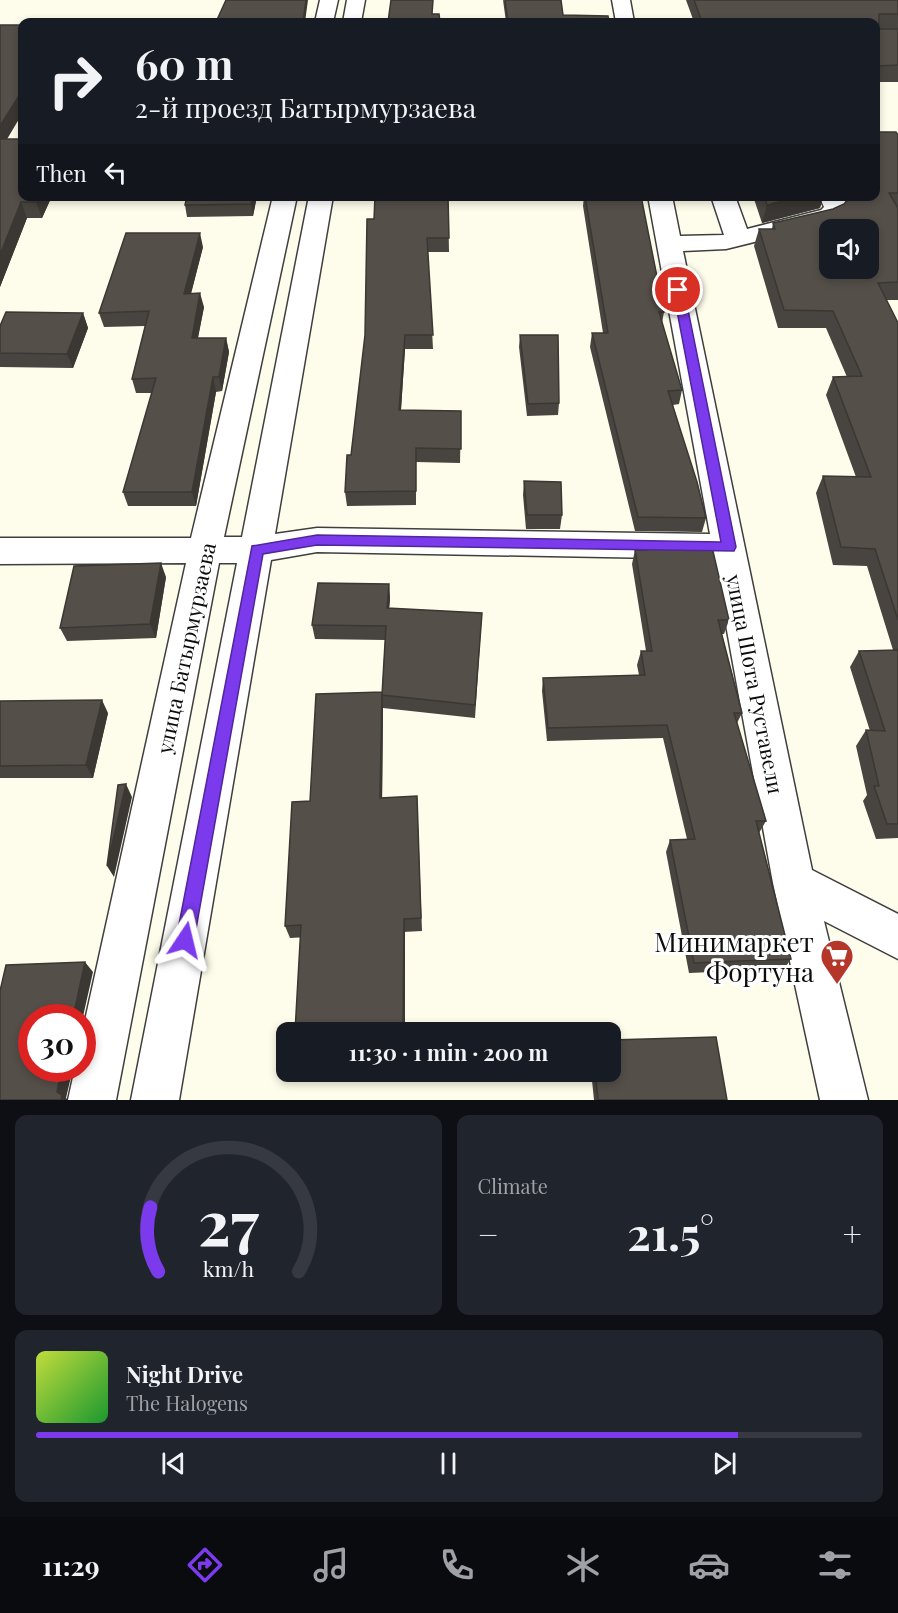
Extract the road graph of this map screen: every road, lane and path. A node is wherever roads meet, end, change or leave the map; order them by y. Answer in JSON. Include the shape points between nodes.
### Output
{"nodes":[{"id":1,"x":329,"y":0,"type":"edge"},
{"id":2,"x":356,"y":0,"type":"edge"},
{"id":3,"x":621,"y":0,"type":"edge"},
{"id":4,"x":325,"y":18,"type":"edge"},
{"id":5,"x":353,"y":18,"type":"edge"},
{"id":6,"x":624,"y":18,"type":"edge"},
{"id":7,"x":284,"y":201,"type":"edge"},
{"id":8,"x":320,"y":201,"type":"edge"},
{"id":9,"x":661,"y":201,"type":"edge"},
{"id":10,"x":725,"y":201,"type":"edge"},
{"id":11,"x":833,"y":201,"type":"edge"},
{"id":12,"x":738,"y":239,"type":"junction"},
{"id":13,"x":669,"y":244,"type":"junction"},
{"id":14,"x":729,"y":547,"type":"junction"},
{"id":15,"x":205,"y":550,"type":"junction"},
{"id":16,"x":257,"y":550,"type":"junction"},
{"id":17,"x":0,"y":551,"type":"edge"},
{"id":18,"x":794,"y":883,"type":"junction"},
{"id":19,"x":898,"y":937,"type":"edge"},
{"id":20,"x":92,"y":1100,"type":"edge"},
{"id":21,"x":155,"y":1100,"type":"edge"},
{"id":22,"x":844,"y":1100,"type":"edge"}],
"edges":[{"from":1,"to":4,"type":"street"},
{"from":2,"to":5,"type":"street"},
{"from":3,"to":6,"type":"street"},
{"from":7,"to":15,"type":"street","name":"улица Батырмурзаева"},
{"from":8,"to":16,"type":"street"},
{"from":9,"to":13,"type":"street","name":"улица Шота Руставели"},
{"from":10,"to":12,"type":"street"},
{"from":11,"to":12,"type":"street","via":[[837,209],[829,215]]},
{"from":12,"to":13,"type":"street"},
{"from":13,"to":14,"type":"street","name":"улица Шота Руставели"},
{"from":14,"to":16,"type":"street","via":[[317,540]]},
{"from":14,"to":18,"type":"street","name":"улица Шота Руставели"},
{"from":15,"to":16,"type":"street"},
{"from":15,"to":17,"type":"street"},
{"from":15,"to":20,"type":"street","name":"улица Батырмурзаева"},
{"from":16,"to":21,"type":"street"},
{"from":18,"to":19,"type":"street"},
{"from":18,"to":22,"type":"street","name":"улица Шота Руставели"}]}
